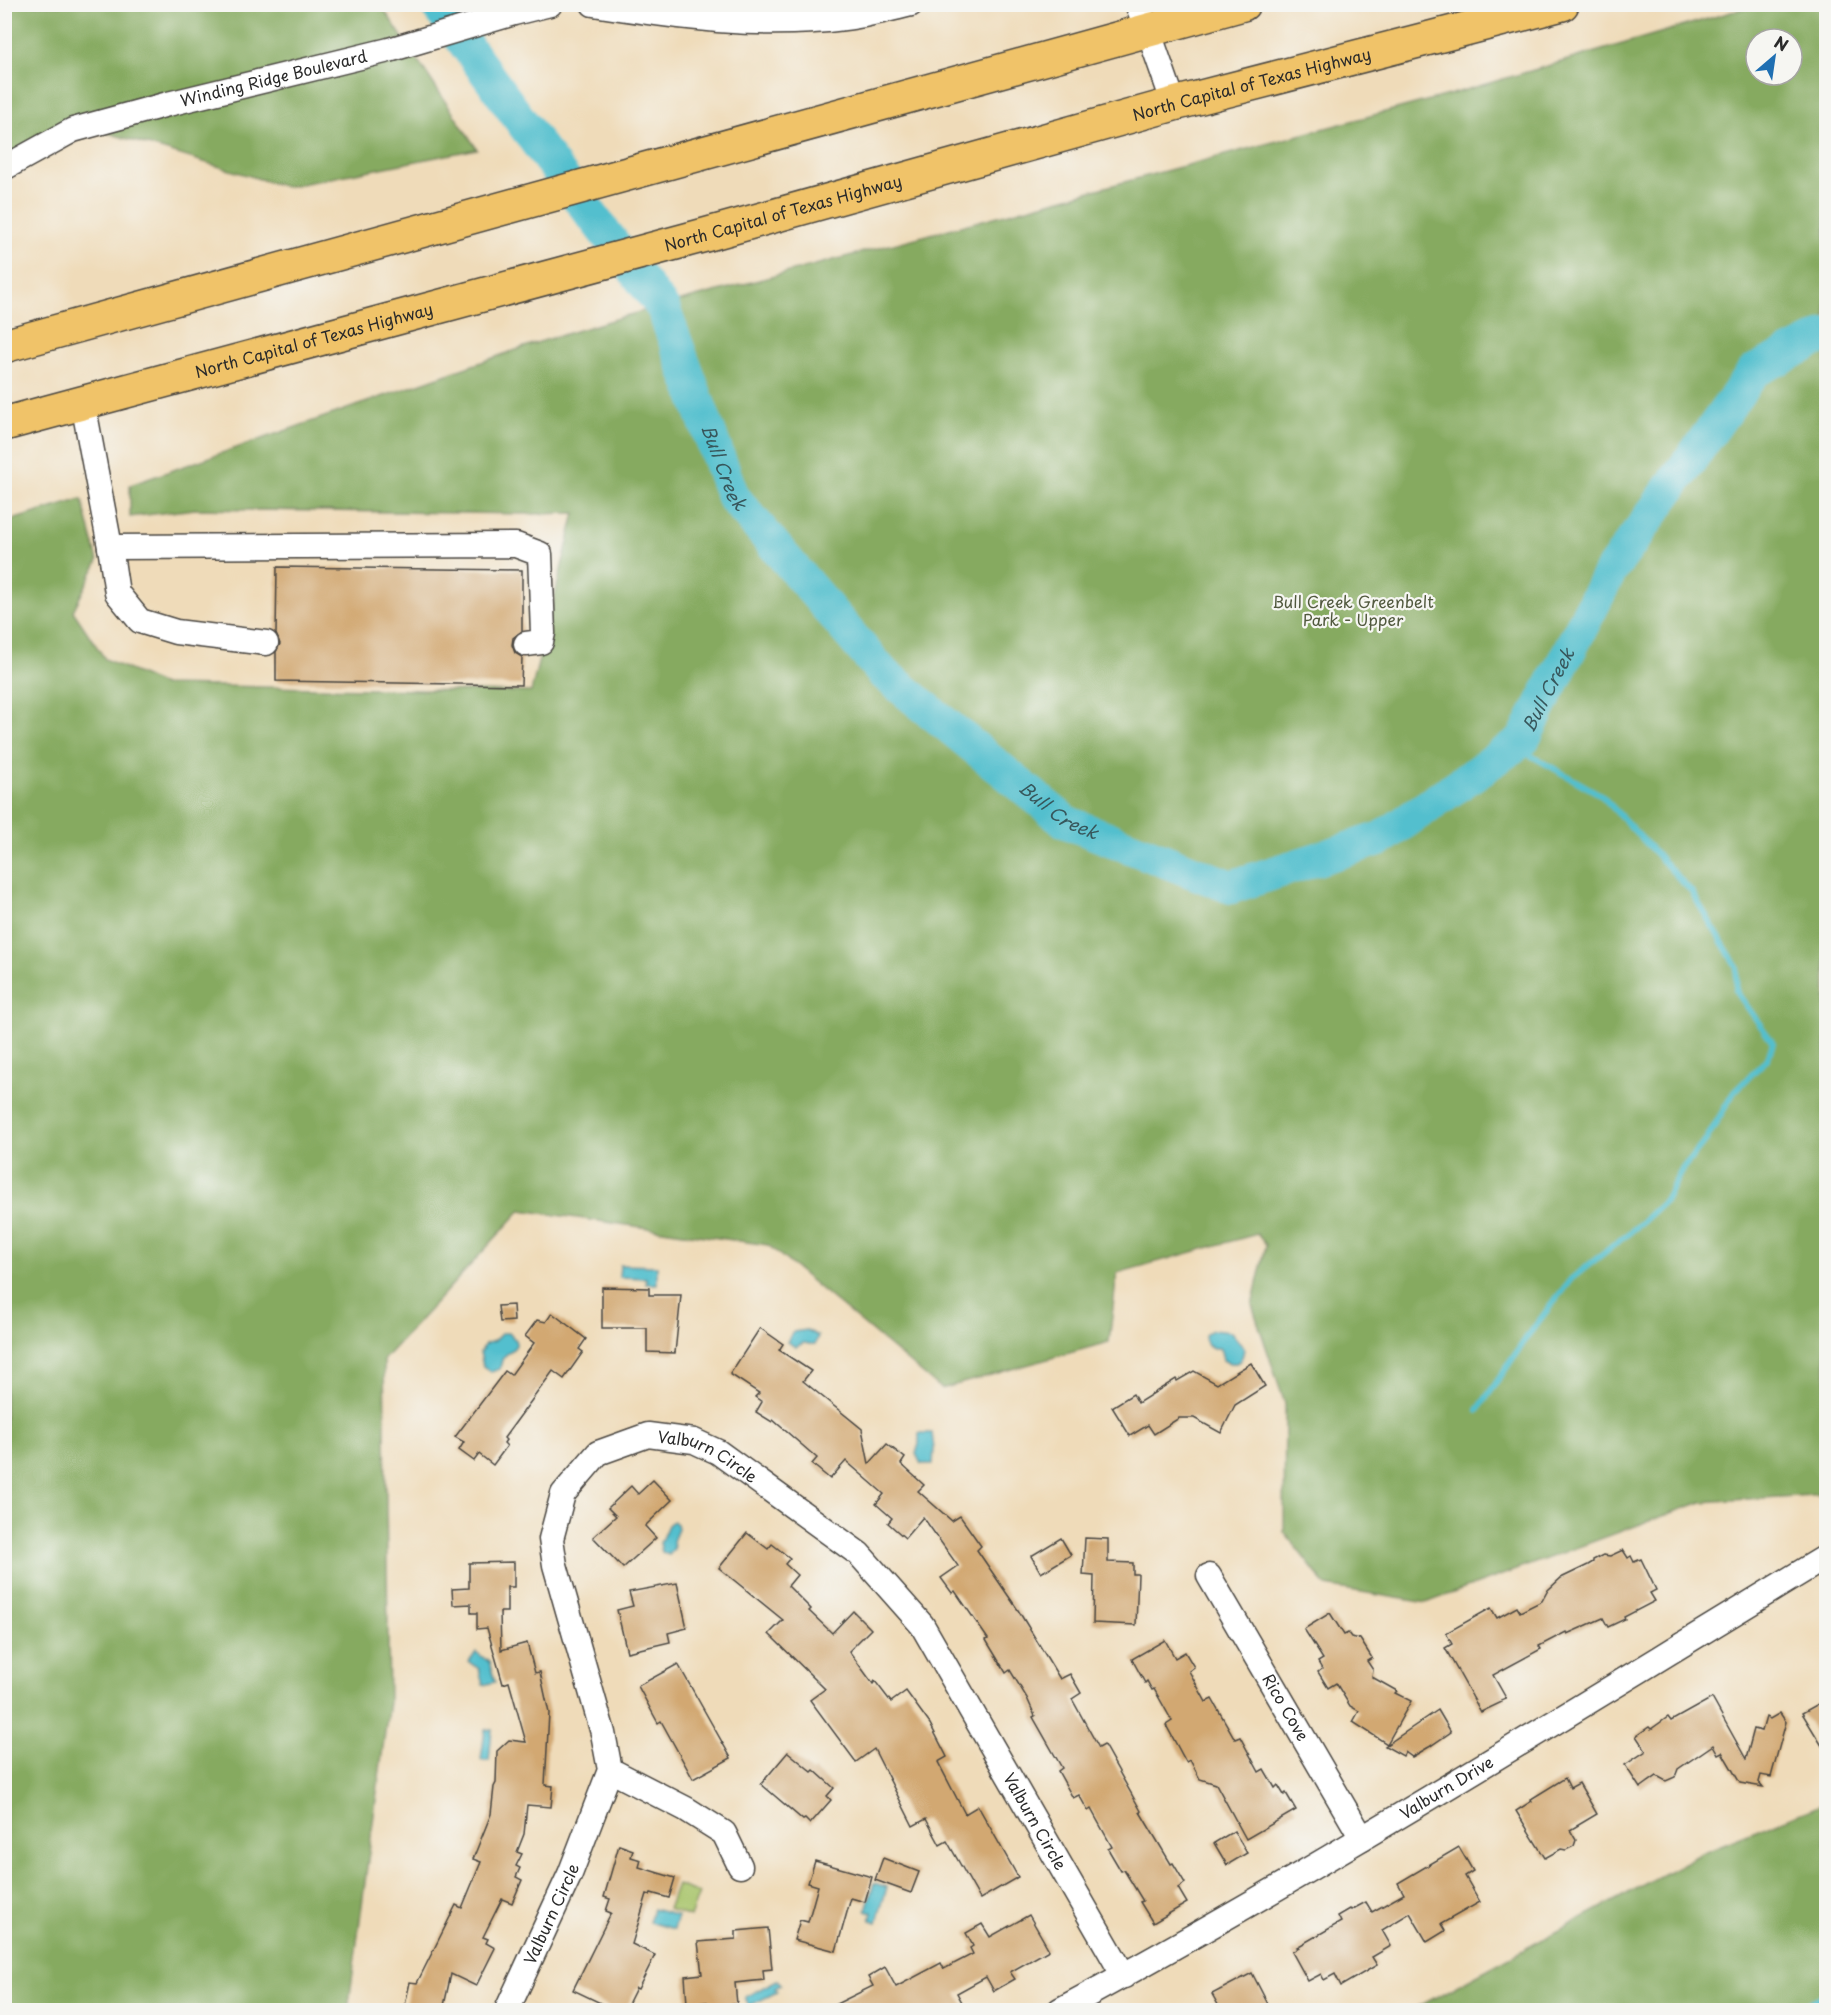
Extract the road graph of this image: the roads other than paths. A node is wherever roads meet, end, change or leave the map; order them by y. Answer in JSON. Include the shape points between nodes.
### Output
{"nodes":[{"id":1,"x":550,"y":4,"type":"edge"},
{"id":2,"x":593,"y":4,"type":"edge"},
{"id":3,"x":911,"y":4,"type":"edge"},
{"id":4,"x":1243,"y":4,"type":"edge"},
{"id":5,"x":1562,"y":4,"type":"edge"},
{"id":6,"x":1143,"y":17,"type":"edge"},
{"id":7,"x":1174,"y":104,"type":"junction"},
{"id":8,"x":4,"y":168,"type":"edge"},
{"id":9,"x":4,"y":346,"type":"edge"},
{"id":10,"x":83,"y":403,"type":"junction"},
{"id":11,"x":4,"y":424,"type":"edge"},
{"id":12,"x":110,"y":547,"type":"junction"},
{"id":13,"x":266,"y":643,"type":"dead end"},
{"id":14,"x":526,"y":644,"type":"dead end"},
{"id":15,"x":1827,"y":1557,"type":"edge"},
{"id":16,"x":1209,"y":1576,"type":"dead end"},
{"id":17,"x":610,"y":1770,"type":"junction"},
{"id":18,"x":1362,"y":1838,"type":"junction"},
{"id":19,"x":740,"y":1866,"type":"dead end"},
{"id":20,"x":1124,"y":1976,"type":"junction"},
{"id":21,"x":507,"y":2010,"type":"edge"},
{"id":22,"x":1060,"y":2010,"type":"edge"}],
"edges":[{"from":1,"to":8,"type":"street","name":"Winding Ridge Boulevard","via":[[390,50],[73,130]]},
{"from":2,"to":3,"type":"street","via":[[672,17],[789,22],[845,18]]},
{"from":4,"to":6,"type":"highway"},
{"from":5,"to":7,"type":"highway","name":"North Capital of Texas Highway"},
{"from":6,"to":7,"type":"street"},
{"from":6,"to":9,"type":"highway","via":[[661,165]]},
{"from":7,"to":10,"type":"highway","name":"North Capital of Texas Highway"},
{"from":10,"to":11,"type":"highway","name":"North Capital of Texas Highway"},
{"from":10,"to":12,"type":"street"},
{"from":12,"to":13,"type":"street","via":[[117,593],[140,621],[176,633]]},
{"from":12,"to":14,"type":"street","via":[[516,545],[540,554],[543,633],[540,642]]},
{"from":15,"to":18,"type":"street","name":"Valburn Drive"},
{"from":16,"to":18,"type":"street","name":"Rico Cove"},
{"from":17,"to":19,"type":"street","via":[[724,1833]]},
{"from":17,"to":20,"type":"street","name":"Valburn Circle","via":[[551,1539],[563,1494],[598,1453],[648,1435],[694,1441],[718,1452],[859,1554],[922,1625]]},
{"from":17,"to":21,"type":"street","name":"Valburn Circle","via":[[570,1874]]},
{"from":18,"to":20,"type":"street","name":"Valburn Drive"},
{"from":20,"to":22,"type":"street","name":"Valburn Drive"}]}
